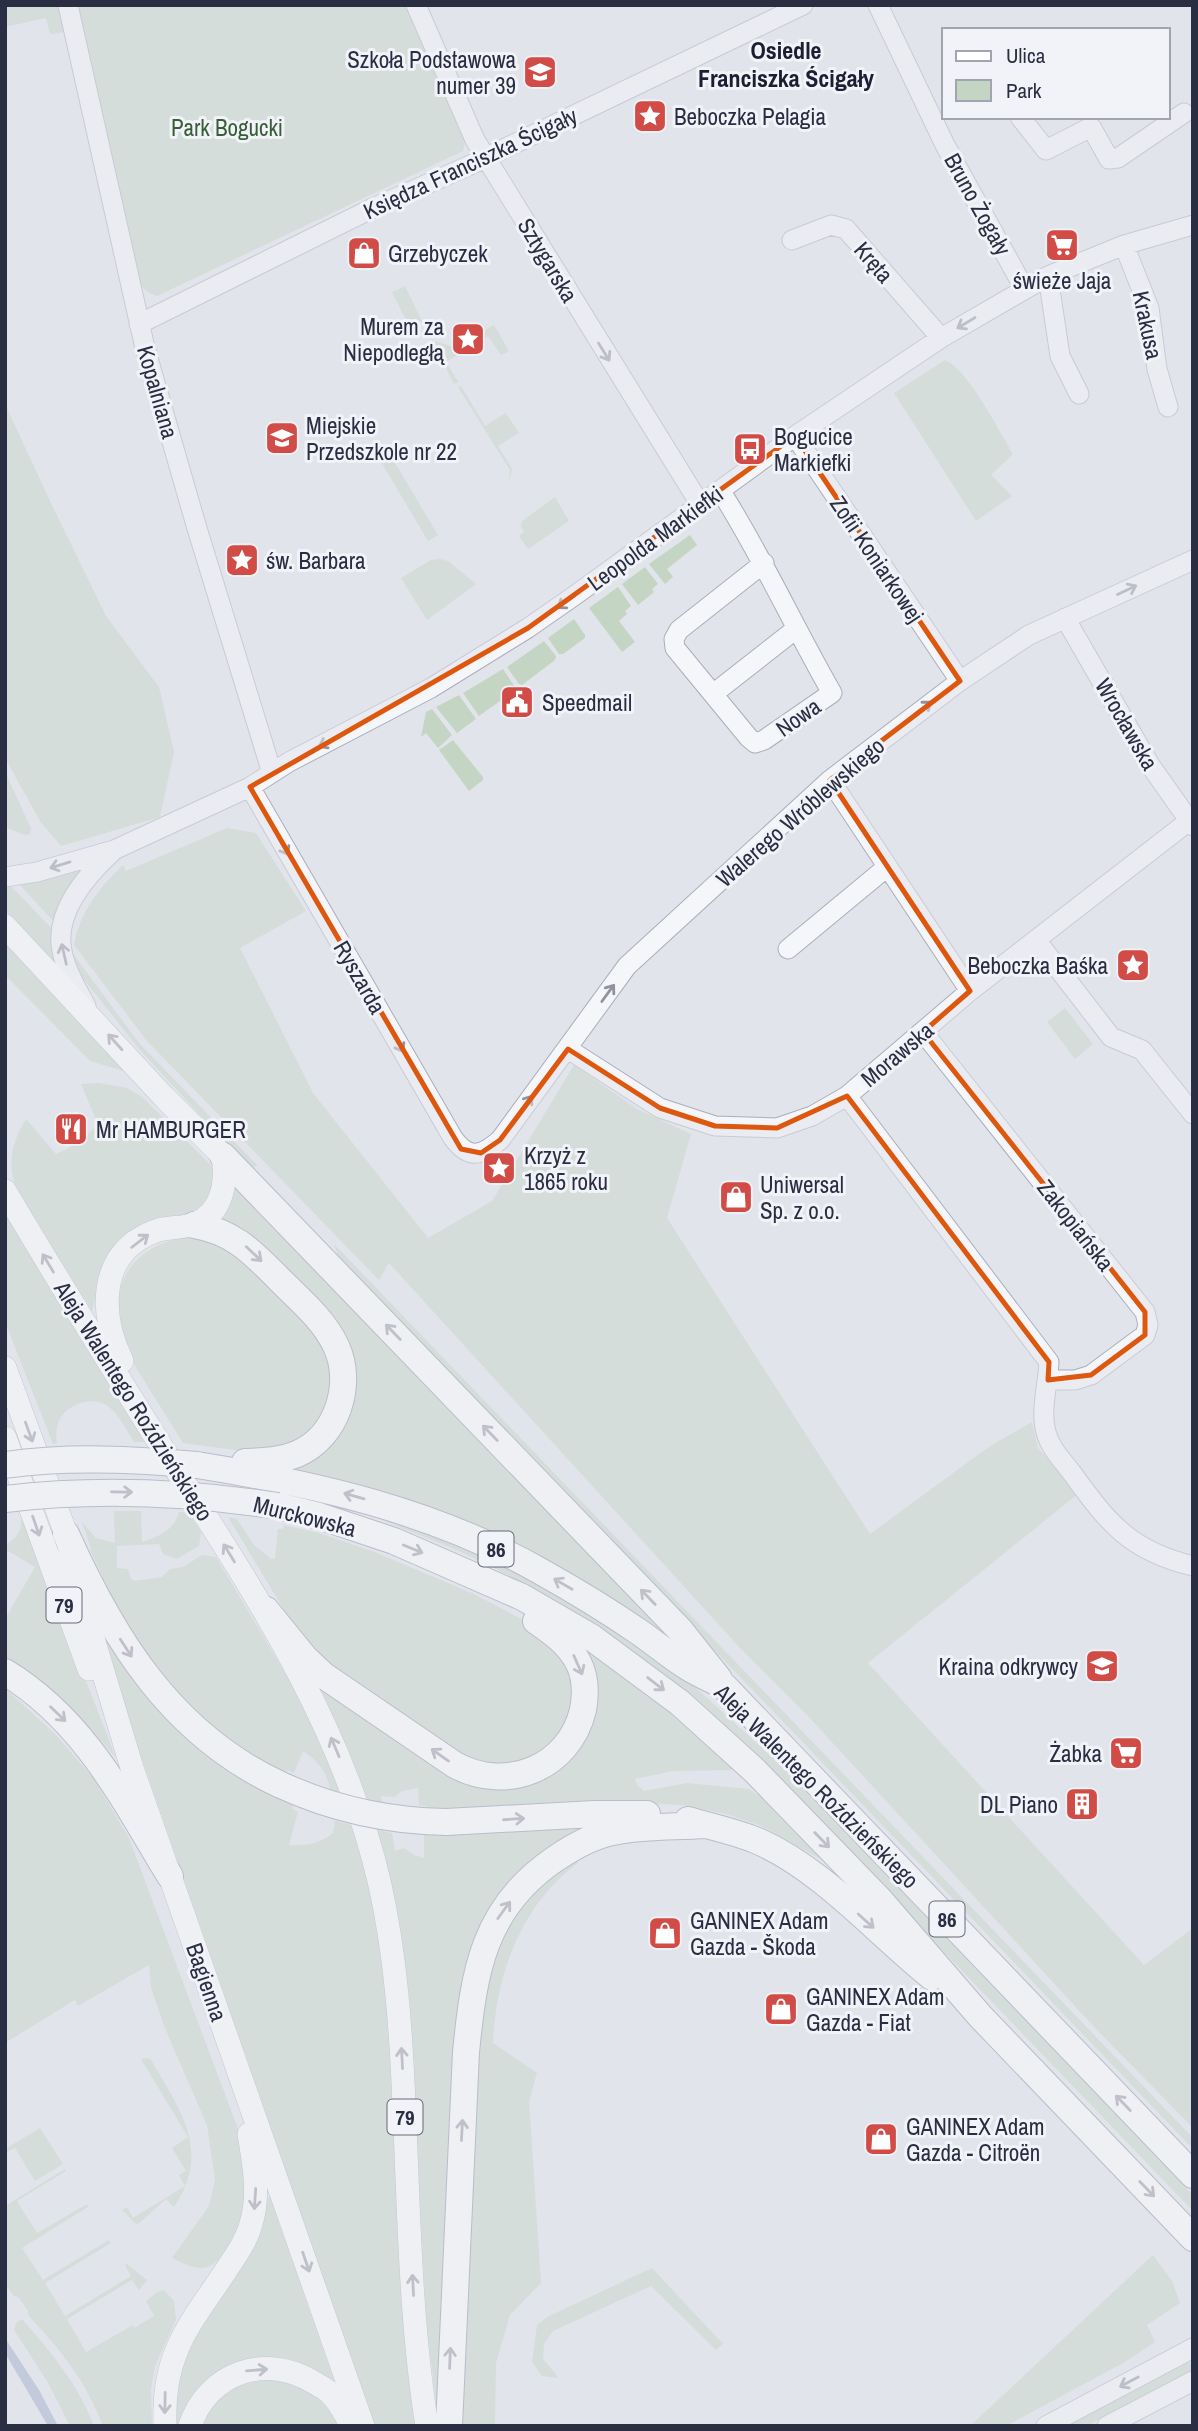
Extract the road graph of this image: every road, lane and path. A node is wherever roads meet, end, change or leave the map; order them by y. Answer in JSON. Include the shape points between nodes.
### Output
{"nodes":[{"id":1,"x":68,"y":5,"type":"edge"},
{"id":2,"x":416,"y":5,"type":"edge"},
{"id":3,"x":803,"y":5,"type":"edge"},
{"id":4,"x":878,"y":5,"type":"edge"},
{"id":5,"x":1190,"y":115,"type":"edge"},
{"id":6,"x":1022,"y":119,"type":"edge"},
{"id":7,"x":1088,"y":122,"type":"edge"},
{"id":8,"x":486,"y":158,"type":"junction"},
{"id":9,"x":1193,"y":225,"type":"edge"},
{"id":10,"x":792,"y":240,"type":"dead end"},
{"id":11,"x":1124,"y":245,"type":"junction"},
{"id":12,"x":1048,"y":276,"type":"junction"},
{"id":13,"x":1024,"y":288,"type":"junction"},
{"id":14,"x":139,"y":324,"type":"junction"},
{"id":15,"x":941,"y":338,"type":"junction"},
{"id":16,"x":1079,"y":394,"type":"dead end"},
{"id":17,"x":1167,"y":407,"type":"dead end"},
{"id":18,"x":795,"y":436,"type":"junction"},
{"id":19,"x":720,"y":491,"type":"junction"},
{"id":20,"x":699,"y":504,"type":"junction"},
{"id":21,"x":1193,"y":560,"type":"edge"},
{"id":22,"x":764,"y":563,"type":"junction"},
{"id":23,"x":1065,"y":618,"type":"junction"},
{"id":24,"x":796,"y":629,"type":"junction"},
{"id":25,"x":960,"y":681,"type":"junction"},
{"id":26,"x":713,"y":694,"type":"junction"},
{"id":27,"x":272,"y":773,"type":"junction"},
{"id":28,"x":830,"y":780,"type":"junction"},
{"id":29,"x":250,"y":787,"type":"junction"},
{"id":30,"x":1191,"y":823,"type":"edge"},
{"id":31,"x":114,"y":850,"type":"junction"},
{"id":32,"x":887,"y":867,"type":"junction"},
{"id":33,"x":5,"y":877,"type":"edge"},
{"id":34,"x":5,"y":926,"type":"edge"},
{"id":35,"x":1036,"y":940,"type":"junction"},
{"id":36,"x":788,"y":948,"type":"dead end"},
{"id":37,"x":970,"y":991,"type":"junction"},
{"id":38,"x":92,"y":1016,"type":"junction"},
{"id":39,"x":923,"y":1032,"type":"junction"},
{"id":40,"x":568,"y":1049,"type":"junction"},
{"id":41,"x":847,"y":1096,"type":"junction"},
{"id":42,"x":1193,"y":1114,"type":"edge"},
{"id":43,"x":481,"y":1153,"type":"joint"},
{"id":44,"x":223,"y":1156,"type":"junction"},
{"id":45,"x":5,"y":1191,"type":"edge"},
{"id":46,"x":194,"y":1225,"type":"junction"},
{"id":47,"x":5,"y":1368,"type":"edge"},
{"id":48,"x":1048,"y":1380,"type":"junction"},
{"id":49,"x":148,"y":1425,"type":"junction"},
{"id":50,"x":5,"y":1438,"type":"edge"},
{"id":51,"x":5,"y":1465,"type":"edge"},
{"id":52,"x":244,"y":1467,"type":"junction"},
{"id":53,"x":5,"y":1499,"type":"edge"},
{"id":54,"x":66,"y":1534,"type":"junction"},
{"id":55,"x":1193,"y":1566,"type":"edge"},
{"id":56,"x":471,"y":1576,"type":"junction"},
{"id":57,"x":266,"y":1610,"type":"junction"},
{"id":58,"x":5,"y":1672,"type":"edge"},
{"id":59,"x":724,"y":1686,"type":"junction"},
{"id":60,"x":132,"y":1768,"type":"junction"},
{"id":61,"x":704,"y":1825,"type":"junction"},
{"id":62,"x":170,"y":1876,"type":"junction"},
{"id":63,"x":979,"y":2016,"type":"junction"},
{"id":64,"x":243,"y":2082,"type":"junction"},
{"id":65,"x":1193,"y":2175,"type":"edge"},
{"id":66,"x":1193,"y":2238,"type":"edge"},
{"id":67,"x":1191,"y":2349,"type":"edge"},
{"id":68,"x":1193,"y":2381,"type":"edge"},
{"id":69,"x":165,"y":2426,"type":"edge"},
{"id":70,"x":190,"y":2426,"type":"edge"},
{"id":71,"x":352,"y":2426,"type":"edge"},
{"id":72,"x":363,"y":2426,"type":"edge"},
{"id":73,"x":427,"y":2426,"type":"edge"},
{"id":74,"x":449,"y":2426,"type":"edge"},
{"id":75,"x":1046,"y":2426,"type":"edge"},
{"id":76,"x":1107,"y":2426,"type":"edge"}],
"edges":[{"from":1,"to":14,"type":"street","name":"Kopalniana"},
{"from":2,"to":8,"type":"street","name":"Sztygarska"},
{"from":3,"to":8,"type":"street","name":"Księdza Franciszka Ścigały"},
{"from":4,"to":13,"type":"street","name":"Bruno Żogały","via":[[945,145]]},
{"from":5,"to":7,"type":"street","via":[[1109,159]]},
{"from":6,"to":7,"type":"street","via":[[1046,150]]},
{"from":8,"to":14,"type":"street","name":"Księdza Franciszka Ścigały","via":[[375,207]]},
{"from":8,"to":20,"type":"street","name":"Sztygarska","one_way":true},
{"from":9,"to":11,"type":"street","name":"Leopolda Markiefki"},
{"from":10,"to":15,"type":"street","name":"Kręta","via":[[831,225],[846,229]]},
{"from":11,"to":12,"type":"street","name":"Leopolda Markiefki"},
{"from":11,"to":17,"type":"street","name":"Krakusa","via":[[1149,308]]},
{"from":12,"to":13,"type":"street","name":"Leopolda Markiefki"},
{"from":12,"to":16,"type":"street","via":[[1060,356]]},
{"from":13,"to":15,"type":"street","name":"Leopolda Markiefki","one_way":true},
{"from":14,"to":27,"type":"street","name":"Kopalniana"},
{"from":15,"to":18,"type":"street","name":"Leopolda Markiefki"},
{"from":18,"to":19,"type":"street","name":"Leopolda Markiefki"},
{"from":18,"to":25,"type":"street","name":"Zofii Koniarkowej"},
{"from":19,"to":20,"type":"street","name":"Leopolda Markiefki"},
{"from":19,"to":22,"type":"street","name":"Nowa"},
{"from":20,"to":27,"type":"street","name":"Leopolda Markiefki","one_way":true,"via":[[528,628],[430,688]]},
{"from":23,"to":21,"type":"street","name":"Walerego Wróblewskiego","one_way":true},
{"from":22,"to":24,"type":"street","name":"Nowa"},
{"from":22,"to":26,"type":"street","name":"Nowa","via":[[679,630],[674,639],[674,648]]},
{"from":23,"to":25,"type":"street","name":"Walerego Wróblewskiego","via":[[1029,635]]},
{"from":23,"to":30,"type":"street","name":"Wrocławska","via":[[1150,765]]},
{"from":24,"to":26,"type":"street"},
{"from":24,"to":26,"type":"street","name":"Nowa","via":[[832,693],[755,743]]},
{"from":28,"to":25,"type":"street","name":"Walerego Wróblewskiego","one_way":true},
{"from":27,"to":29,"type":"street","name":"Leopolda Markiefki"},
{"from":28,"to":32,"type":"street"},
{"from":40,"to":28,"type":"street","name":"Walerego Wróblewskiego","one_way":true,"via":[[627,965]]},
{"from":29,"to":31,"type":"street","name":"Leopolda Markiefki"},
{"from":29,"to":43,"type":"street","name":"Ryszarda","one_way":true,"via":[[453,1138],[461,1149]]},
{"from":30,"to":35,"type":"street","name":"Morawska"},
{"from":31,"to":33,"type":"street","name":"Leopolda Markiefki","one_way":true},
{"from":38,"to":31,"type":"street","name":"Leopolda Markiefki","one_way":true,"via":[[67,967],[61,934],[78,890]]},
{"from":32,"to":36,"type":"street"},
{"from":32,"to":37,"type":"street"},
{"from":34,"to":38,"type":"main road"},
{"from":35,"to":37,"type":"street","name":"Morawska"},
{"from":35,"to":42,"type":"street","via":[[1111,1037],[1142,1050]]},
{"from":37,"to":39,"type":"street","name":"Morawska"},
{"from":44,"to":38,"type":"main road","one_way":true},
{"from":39,"to":41,"type":"street","name":"Morawska"},
{"from":39,"to":48,"type":"street","name":"Zakopiańska","via":[[1145,1312],[1145,1335],[1091,1375]]},
{"from":40,"to":41,"type":"street","name":"Morawska","via":[[660,1108],[715,1126],[777,1128],[812,1116]]},
{"from":43,"to":40,"type":"street","name":"Walerego Wróblewskiego","one_way":true,"via":[[500,1140]]},
{"from":41,"to":48,"type":"street","via":[[1049,1362]]},
{"from":44,"to":46,"type":"main road","via":[[222,1195]]},
{"from":59,"to":44,"type":"highway","one_way":true,"via":[[680,1630]]},
{"from":49,"to":45,"type":"main road","name":"Aleja Walentego Roździeńskiego","number":"79","one_way":true},
{"from":49,"to":46,"type":"main road","one_way":true,"via":[[110,1334],[107,1286],[111,1273],[137,1241],[162,1228]]},
{"from":46,"to":52,"type":"highway","one_way":true,"via":[[227,1234],[254,1253],[326,1327],[341,1361],[341,1401],[322,1436],[288,1457]]},
{"from":47,"to":54,"type":"main road","one_way":true},
{"from":48,"to":55,"type":"street","via":[[1045,1430],[1051,1445],[1102,1514],[1141,1547]]},
{"from":57,"to":49,"type":"main road","name":"Aleja Walentego Roździeńskiego","number":"79","one_way":true},
{"from":50,"to":60,"type":"main road","number":"79","one_way":true,"via":[[80,1650]]},
{"from":51,"to":52,"type":"highway","name":"Murckowska","number":"86","bridge":true,"via":[[104,1459]]},
{"from":59,"to":52,"type":"highway","name":"Aleja Walentego Roździeńskiego","number":"86","one_way":true,"via":[[686,1666],[592,1601],[471,1538],[354,1496]]},
{"from":53,"to":56,"type":"highway","name":"Murckowska","number":"86","one_way":true,"bridge":true,"via":[[134,1493],[199,1495],[278,1506],[394,1541]]},
{"from":54,"to":60,"type":"main road","name":"Bagienna"},
{"from":54,"to":61,"type":"highway","one_way":true,"bridge":true,"via":[[91,1590],[155,1687],[207,1739],[281,1785],[338,1807],[401,1819],[446,1822],[635,1813],[670,1815]]},
{"from":56,"to":57,"type":"highway","one_way":true,"via":[[552,1632],[567,1645],[582,1670],[584,1701],[573,1735],[556,1757],[531,1772],[501,1778],[469,1773],[455,1765],[323,1675]]},
{"from":56,"to":63,"type":"highway","name":"Aleja Walentego Roździeńskiego","number":"86","one_way":true,"via":[[522,1597],[591,1637],[703,1722],[902,1923]]},
{"from":73,"to":57,"type":"main road","number":"79","one_way":true,"via":[[413,2291],[399,2009],[386,1914],[347,1778]]},
{"from":58,"to":62,"type":"highway","one_way":true,"via":[[37,1695],[88,1745]]},
{"from":65,"to":59,"type":"highway","name":"Aleja Walentego Roździeńskiego","number":"86","one_way":true},
{"from":60,"to":62,"type":"main road","name":"Bagienna","number":"79"},
{"from":61,"to":63,"type":"highway","one_way":true,"via":[[760,1842],[807,1870]]},
{"from":74,"to":61,"type":"highway","one_way":true,"via":[[466,2052],[472,1991],[489,1935],[523,1887],[572,1847],[617,1831]]},
{"from":62,"to":64,"type":"main road","name":"Bagienna","number":"79"},
{"from":63,"to":66,"type":"highway","name":"Aleja Walentego Roździeńskiego","number":"86","one_way":true},
{"from":64,"to":69,"type":"main road","one_way":true,"via":[[256,2179],[254,2210],[247,2237],[178,2344],[165,2386]]},
{"from":64,"to":72,"type":"main road","name":"Bagienna","number":"79","one_way":true},
{"from":67,"to":75,"type":"street","one_way":true},
{"from":68,"to":76,"type":"street"},
{"from":70,"to":71,"type":"main road","one_way":true,"via":[[202,2401],[227,2378],[274,2368],[298,2373],[331,2393]]}]}
